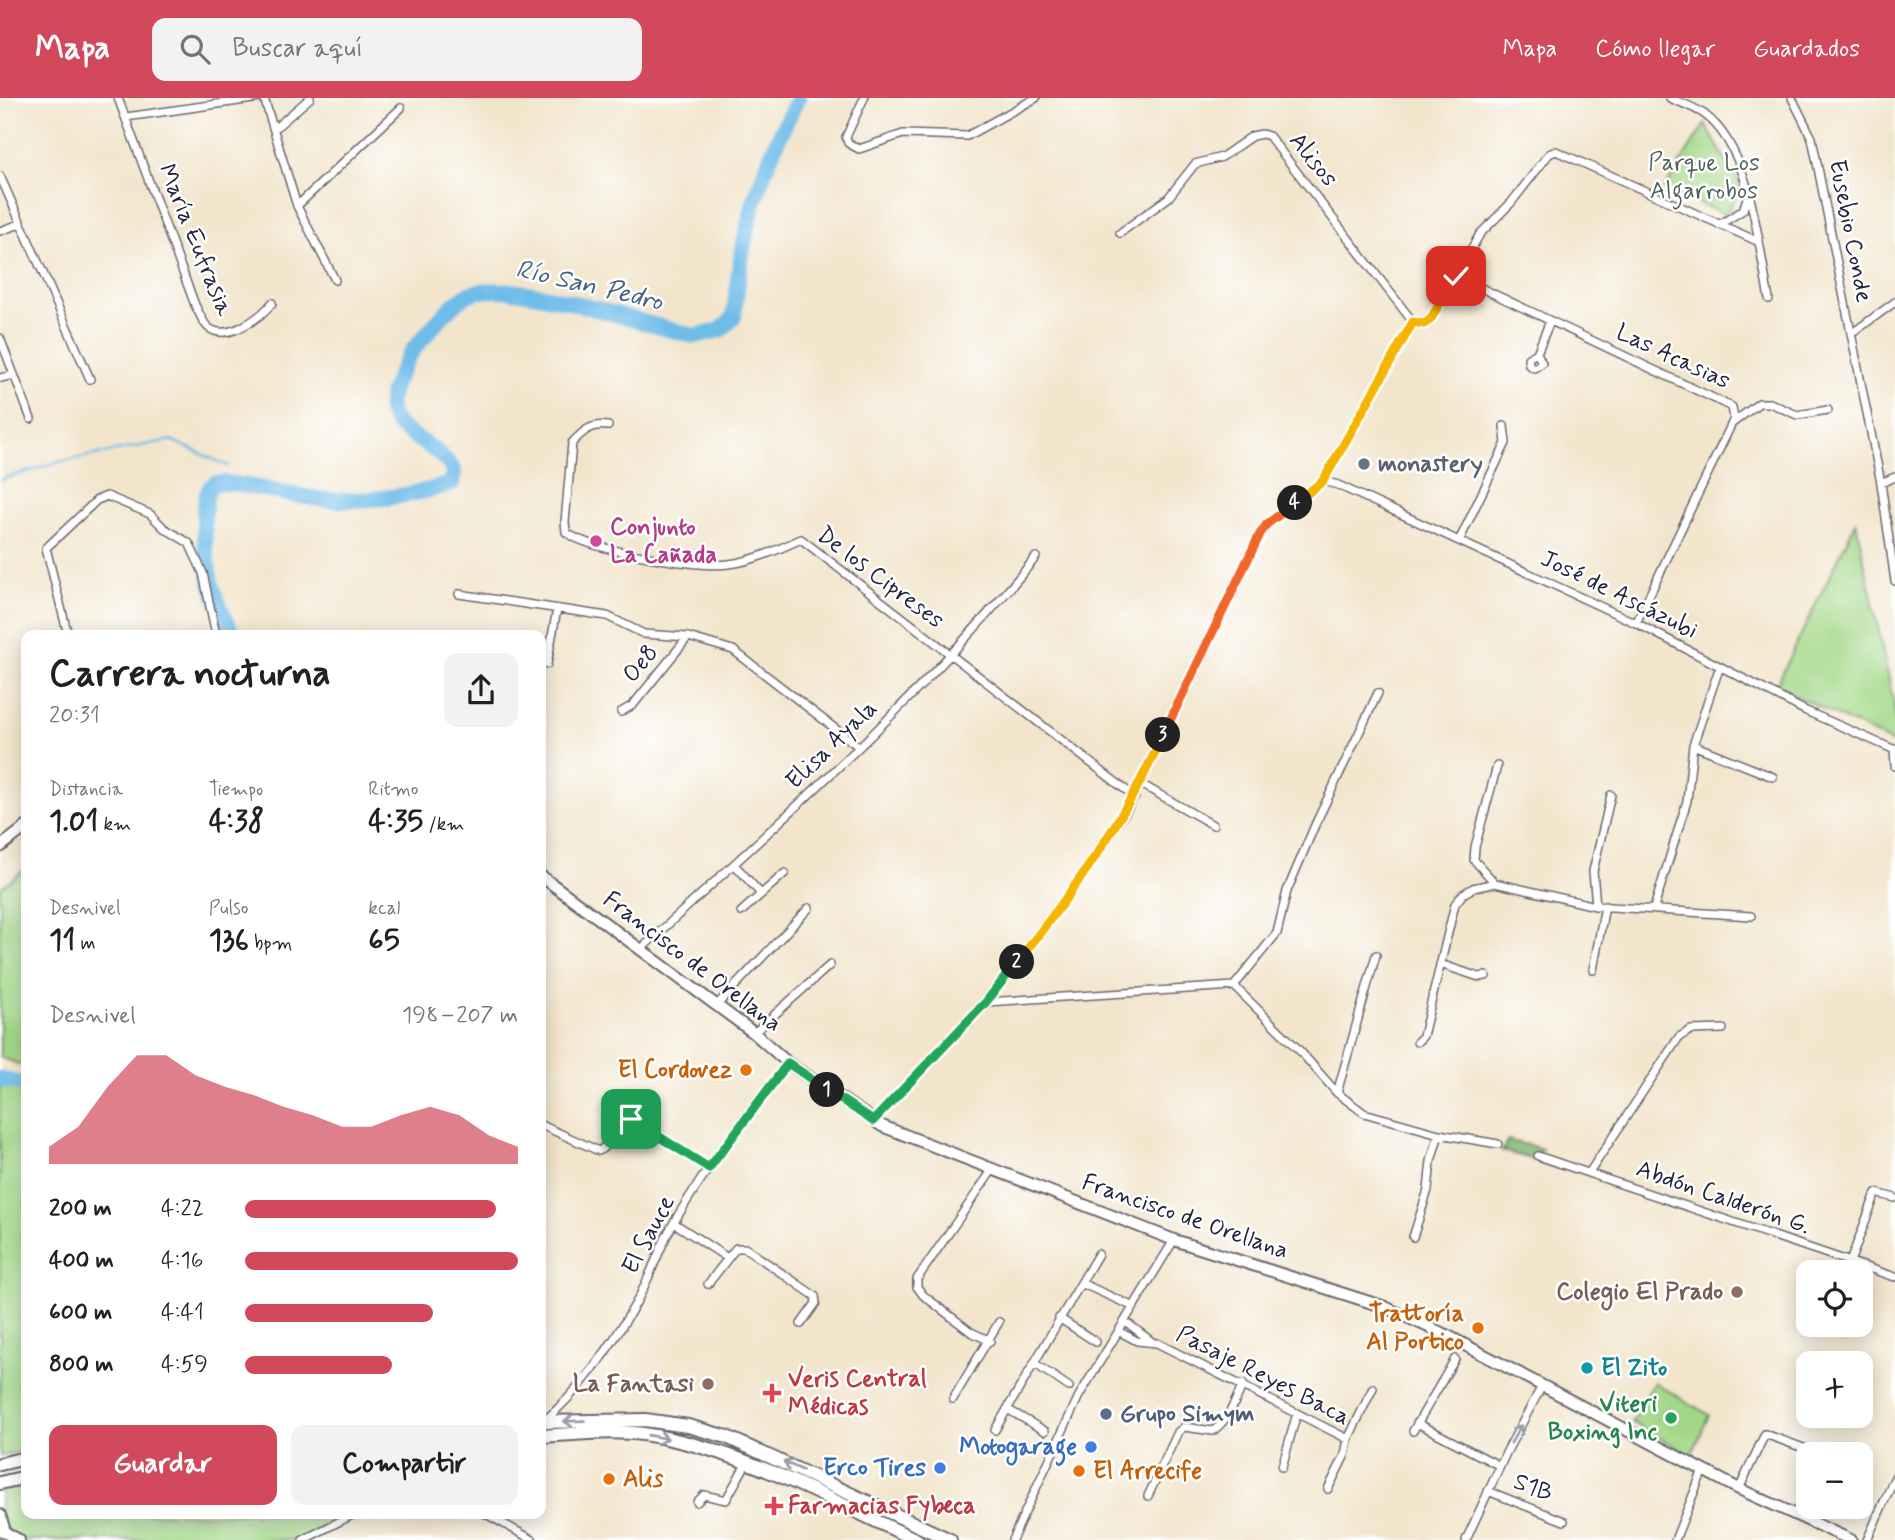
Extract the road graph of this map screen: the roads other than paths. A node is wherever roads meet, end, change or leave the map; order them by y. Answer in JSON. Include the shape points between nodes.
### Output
{"nodes":[{"id":1,"x":118,"y":98,"type":"edge"},
{"id":2,"x":262,"y":98,"type":"edge"},
{"id":3,"x":310,"y":98,"type":"edge"},
{"id":4,"x":864,"y":98,"type":"edge"},
{"id":5,"x":1036,"y":98,"type":"edge"},
{"id":6,"x":1670,"y":98,"type":"edge"},
{"id":7,"x":1792,"y":98,"type":"edge"},
{"id":8,"x":401,"y":108,"type":"dead end"},
{"id":9,"x":126,"y":117,"type":"junction"},
{"id":10,"x":274,"y":129,"type":"junction"},
{"id":11,"x":0,"y":176,"type":"edge"},
{"id":12,"x":1748,"y":192,"type":"junction"},
{"id":13,"x":297,"y":206,"type":"junction"},
{"id":14,"x":20,"y":224,"type":"junction"},
{"id":15,"x":1719,"y":225,"type":"junction"},
{"id":16,"x":0,"y":231,"type":"edge"},
{"id":17,"x":1120,"y":233,"type":"dead end"},
{"id":18,"x":1757,"y":241,"type":"junction"},
{"id":19,"x":1456,"y":276,"type":"junction"},
{"id":20,"x":335,"y":280,"type":"dead end"},
{"id":21,"x":1769,"y":299,"type":"dead end"},
{"id":22,"x":1895,"y":302,"type":"edge"},
{"id":23,"x":272,"y":303,"type":"dead end"},
{"id":24,"x":1550,"y":321,"type":"junction"},
{"id":25,"x":1413,"y":322,"type":"junction"},
{"id":26,"x":1851,"y":334,"type":"junction"},
{"id":27,"x":1,"y":341,"type":"edge"},
{"id":28,"x":1537,"y":354,"type":"dead end"},
{"id":29,"x":14,"y":375,"type":"junction"},
{"id":30,"x":0,"y":378,"type":"edge"},
{"id":31,"x":90,"y":379,"type":"dead end"},
{"id":32,"x":1828,"y":410,"type":"dead end"},
{"id":33,"x":31,"y":419,"type":"dead end"},
{"id":34,"x":1733,"y":422,"type":"junction"},
{"id":35,"x":608,"y":426,"type":"dead end"},
{"id":36,"x":1504,"y":426,"type":"dead end"},
{"id":37,"x":1895,"y":477,"type":"edge"},
{"id":38,"x":1323,"y":481,"type":"junction"},
{"id":39,"x":1881,"y":483,"type":"junction"},
{"id":40,"x":1459,"y":541,"type":"junction"},
{"id":41,"x":1036,"y":557,"type":"dead end"},
{"id":42,"x":1895,"y":581,"type":"edge"},
{"id":43,"x":459,"y":594,"type":"dead end"},
{"id":44,"x":556,"y":609,"type":"junction"},
{"id":45,"x":1636,"y":623,"type":"junction"},
{"id":46,"x":67,"y":630,"type":"edge"},
{"id":47,"x":214,"y":630,"type":"edge"},
{"id":48,"x":688,"y":637,"type":"junction"},
{"id":49,"x":951,"y":656,"type":"junction"},
{"id":50,"x":547,"y":664,"type":"dead end"},
{"id":51,"x":1720,"y":666,"type":"junction"},
{"id":52,"x":1378,"y":693,"type":"dead end"},
{"id":53,"x":621,"y":712,"type":"dead end"},
{"id":54,"x":1693,"y":745,"type":"junction"},
{"id":55,"x":859,"y":747,"type":"junction"},
{"id":56,"x":1895,"y":749,"type":"edge"},
{"id":57,"x":1497,"y":766,"type":"dead end"},
{"id":58,"x":1895,"y":766,"type":"edge"},
{"id":59,"x":1773,"y":777,"type":"dead end"},
{"id":60,"x":1141,"y":784,"type":"junction"},
{"id":61,"x":1611,"y":795,"type":"dead end"},
{"id":62,"x":1135,"y":797,"type":"junction"},
{"id":63,"x":1213,"y":825,"type":"dead end"},
{"id":64,"x":21,"y":831,"type":"edge"},
{"id":65,"x":0,"y":847,"type":"edge"},
{"id":66,"x":734,"y":864,"type":"junction"},
{"id":67,"x":785,"y":873,"type":"dead end"},
{"id":68,"x":546,"y":880,"type":"edge"},
{"id":69,"x":1495,"y":883,"type":"junction"},
{"id":70,"x":761,"y":894,"type":"junction"},
{"id":71,"x":1596,"y":906,"type":"junction"},
{"id":72,"x":1605,"y":906,"type":"junction"},
{"id":73,"x":809,"y":908,"type":"dead end"},
{"id":74,"x":1654,"y":908,"type":"junction"},
{"id":75,"x":741,"y":912,"type":"dead end"},
{"id":76,"x":1751,"y":916,"type":"dead end"},
{"id":77,"x":641,"y":949,"type":"junction"},
{"id":78,"x":1376,"y":956,"type":"dead end"},
{"id":79,"x":1440,"y":964,"type":"junction"},
{"id":80,"x":831,"y":965,"type":"dead end"},
{"id":81,"x":1593,"y":970,"type":"dead end"},
{"id":82,"x":1486,"y":976,"type":"dead end"},
{"id":83,"x":1234,"y":986,"type":"junction"},
{"id":84,"x":986,"y":1002,"type":"junction"},
{"id":85,"x":716,"y":1006,"type":"junction"},
{"id":86,"x":1723,"y":1029,"type":"dead end"},
{"id":87,"x":754,"y":1033,"type":"junction"},
{"id":88,"x":1417,"y":1042,"type":"dead end"},
{"id":89,"x":788,"y":1063,"type":"junction"},
{"id":90,"x":1337,"y":1093,"type":"junction"},
{"id":91,"x":873,"y":1121,"type":"junction"},
{"id":92,"x":546,"y":1127,"type":"edge"},
{"id":93,"x":1439,"y":1133,"type":"junction"},
{"id":94,"x":1498,"y":1144,"type":"dead end"},
{"id":95,"x":1538,"y":1156,"type":"dead end"},
{"id":96,"x":709,"y":1168,"type":"junction"},
{"id":97,"x":993,"y":1169,"type":"junction"},
{"id":98,"x":1589,"y":1173,"type":"junction"},
{"id":99,"x":1895,"y":1198,"type":"edge"},
{"id":100,"x":674,"y":1223,"type":"junction"},
{"id":101,"x":1413,"y":1237,"type":"dead end"},
{"id":102,"x":1174,"y":1240,"type":"junction"},
{"id":103,"x":1098,"y":1254,"type":"dead end"},
{"id":104,"x":726,"y":1257,"type":"junction"},
{"id":105,"x":1844,"y":1260,"type":"edge"},
{"id":106,"x":1851,"y":1260,"type":"edge"},
{"id":107,"x":1873,"y":1270,"type":"edge"},
{"id":108,"x":1895,"y":1277,"type":"edge"},
{"id":109,"x":1081,"y":1283,"type":"junction"},
{"id":110,"x":708,"y":1284,"type":"dead end"},
{"id":111,"x":1134,"y":1307,"type":"junction"},
{"id":112,"x":1059,"y":1318,"type":"junction"},
{"id":113,"x":999,"y":1322,"type":"dead end"},
{"id":114,"x":1126,"y":1322,"type":"junction"},
{"id":115,"x":800,"y":1324,"type":"dead end"},
{"id":116,"x":1120,"y":1332,"type":"junction"},
{"id":117,"x":990,"y":1341,"type":"junction"},
{"id":118,"x":1096,"y":1342,"type":"dead end"},
{"id":119,"x":1151,"y":1342,"type":"junction"},
{"id":120,"x":1455,"y":1359,"type":"dead end"},
{"id":121,"x":1034,"y":1363,"type":"junction"},
{"id":122,"x":1243,"y":1384,"type":"junction"},
{"id":123,"x":1542,"y":1386,"type":"junction"},
{"id":124,"x":1069,"y":1387,"type":"dead end"},
{"id":125,"x":1373,"y":1388,"type":"dead end"},
{"id":126,"x":953,"y":1399,"type":"dead end"},
{"id":127,"x":1007,"y":1409,"type":"junction"},
{"id":128,"x":1297,"y":1413,"type":"junction"},
{"id":129,"x":546,"y":1418,"type":"edge"},
{"id":130,"x":546,"y":1422,"type":"edge"},
{"id":131,"x":1417,"y":1423,"type":"junction"},
{"id":132,"x":995,"y":1430,"type":"dead end"},
{"id":133,"x":1045,"y":1431,"type":"dead end"},
{"id":134,"x":1413,"y":1431,"type":"dead end"},
{"id":135,"x":546,"y":1436,"type":"edge"},
{"id":136,"x":1348,"y":1439,"type":"junction"},
{"id":137,"x":1796,"y":1445,"type":"edge"},
{"id":138,"x":21,"y":1459,"type":"edge"},
{"id":139,"x":747,"y":1461,"type":"junction"},
{"id":140,"x":0,"y":1464,"type":"edge"},
{"id":141,"x":1500,"y":1466,"type":"junction"},
{"id":142,"x":1282,"y":1467,"type":"dead end"},
{"id":143,"x":1703,"y":1470,"type":"junction"},
{"id":144,"x":1895,"y":1477,"type":"edge"},
{"id":145,"x":21,"y":1478,"type":"edge"},
{"id":146,"x":0,"y":1483,"type":"edge"},
{"id":147,"x":1328,"y":1489,"type":"dead end"},
{"id":148,"x":1739,"y":1489,"type":"junction"},
{"id":149,"x":1488,"y":1491,"type":"junction"},
{"id":150,"x":1148,"y":1496,"type":"dead end"},
{"id":151,"x":697,"y":1502,"type":"dead end"},
{"id":152,"x":0,"y":1515,"type":"edge"},
{"id":153,"x":344,"y":1519,"type":"edge"},
{"id":154,"x":495,"y":1519,"type":"edge"},
{"id":155,"x":1564,"y":1521,"type":"dead end"},
{"id":156,"x":2,"y":1531,"type":"edge"},
{"id":157,"x":19,"y":1540,"type":"edge"},
{"id":158,"x":303,"y":1540,"type":"edge"},
{"id":159,"x":533,"y":1540,"type":"edge"},
{"id":160,"x":917,"y":1540,"type":"edge"},
{"id":161,"x":950,"y":1540,"type":"edge"},
{"id":162,"x":1012,"y":1540,"type":"edge"},
{"id":163,"x":1466,"y":1540,"type":"edge"},
{"id":164,"x":1675,"y":1540,"type":"edge"},
{"id":165,"x":1851,"y":1540,"type":"edge"},
{"id":166,"x":1867,"y":1540,"type":"edge"}],
"edges":[{"from":1,"to":9,"type":"street","name":"María Eufrasia"},
{"from":2,"to":9,"type":"street"},
{"from":2,"to":10,"type":"street"},
{"from":3,"to":10,"type":"street"},
{"from":4,"to":5,"type":"street","via":[[846,136],[848,143],[859,149],[903,134],[967,136]]},
{"from":6,"to":12,"type":"street","via":[[1704,115],[1730,143]]},
{"from":7,"to":26,"type":"street","name":"Eusebio Conde","via":[[1812,138]]},
{"from":8,"to":13,"type":"street"},
{"from":9,"to":23,"type":"street","name":"María Eufrasia","via":[[194,305],[208,327],[235,329]]},
{"from":10,"to":13,"type":"street"},
{"from":11,"to":14,"type":"street"},
{"from":12,"to":15,"type":"street","via":[[1743,210]]},
{"from":12,"to":18,"type":"street"},
{"from":13,"to":20,"type":"street"},
{"from":14,"to":16,"type":"street"},
{"from":14,"to":31,"type":"street"},
{"from":15,"to":18,"type":"street"},
{"from":15,"to":19,"type":"street","via":[[1556,150],[1480,234]]},
{"from":17,"to":25,"type":"street","name":"Alisos","via":[[1168,198],[1195,164],[1222,157],[1252,136],[1269,136]]},
{"from":18,"to":21,"type":"street"},
{"from":19,"to":24,"type":"street","name":"Las Acasias"},
{"from":19,"to":25,"type":"street","via":[[1430,320]]},
{"from":22,"to":26,"type":"street"},
{"from":24,"to":28,"type":"street"},
{"from":24,"to":34,"type":"street","name":"Las Acasias","via":[[1732,407]]},
{"from":25,"to":38,"type":"street"},
{"from":26,"to":39,"type":"street","name":"Eusebio Conde"},
{"from":27,"to":29,"type":"street"},
{"from":29,"to":30,"type":"street"},
{"from":29,"to":33,"type":"street"},
{"from":32,"to":34,"type":"street","via":[[1797,415],[1759,402]]},
{"from":34,"to":45,"type":"street","name":"Las Acasias"},
{"from":35,"to":49,"type":"street","name":"De los Cipreses","via":[[589,427],[572,443],[565,522],[570,536],[614,549],[715,565],[743,562],[801,539]]},
{"from":36,"to":40,"type":"street","via":[[1506,443]]},
{"from":37,"to":39,"type":"street"},
{"from":38,"to":40,"type":"street","name":"José de Ascázubi"},
{"from":38,"to":60,"type":"street","via":[[1260,534]]},
{"from":39,"to":42,"type":"street","name":"Eusebio Conde"},
{"from":40,"to":45,"type":"street","name":"José de Ascázubi"},
{"from":41,"to":49,"type":"street","name":"Elisa Ayala"},
{"from":43,"to":44,"type":"street"},
{"from":44,"to":48,"type":"street","via":[[607,616],[644,634]]},
{"from":44,"to":50,"type":"street"},
{"from":45,"to":51,"type":"street","name":"José de Ascázubi"},
{"from":46,"to":47,"type":"street","via":[[46,548],[107,496],[136,506],[189,543],[203,573]]},
{"from":48,"to":53,"type":"street","name":"Oe8","via":[[633,705]]},
{"from":48,"to":55,"type":"street","via":[[733,650]]},
{"from":49,"to":55,"type":"street","name":"Elisa Ayala"},
{"from":49,"to":62,"type":"street","name":"De los Cipreses"},
{"from":51,"to":54,"type":"street"},
{"from":51,"to":56,"type":"street","name":"José de Ascázubi","via":[[1806,711]]},
{"from":52,"to":83,"type":"street","via":[[1287,891],[1277,933]]},
{"from":54,"to":59,"type":"street"},
{"from":54,"to":74,"type":"street","via":[[1687,801]]},
{"from":55,"to":66,"type":"street","name":"Elisa Ayala"},
{"from":56,"to":58,"type":"street"},
{"from":57,"to":69,"type":"street","via":[[1474,860]]},
{"from":60,"to":62,"type":"street"},
{"from":60,"to":63,"type":"street"},
{"from":61,"to":71,"type":"street","via":[[1593,871]]},
{"from":62,"to":84,"type":"street","via":[[1088,868]]},
{"from":64,"to":65,"type":"street"},
{"from":66,"to":70,"type":"street"},
{"from":66,"to":77,"type":"street","name":"Elisa Ayala"},
{"from":67,"to":70,"type":"street"},
{"from":68,"to":77,"type":"street","name":"Francisco de Orellana"},
{"from":69,"to":71,"type":"street"},
{"from":69,"to":79,"type":"street","via":[[1462,894],[1455,904]]},
{"from":70,"to":75,"type":"street"},
{"from":71,"to":72,"type":"street"},
{"from":72,"to":74,"type":"street"},
{"from":72,"to":81,"type":"street"},
{"from":73,"to":85,"type":"street"},
{"from":74,"to":76,"type":"street"},
{"from":77,"to":85,"type":"street","name":"Francisco de Orellana"},
{"from":78,"to":90,"type":"street"},
{"from":79,"to":82,"type":"street"},
{"from":79,"to":88,"type":"street","via":[[1423,1036]]},
{"from":80,"to":87,"type":"street"},
{"from":83,"to":84,"type":"street"},
{"from":83,"to":90,"type":"street"},
{"from":84,"to":91,"type":"street"},
{"from":85,"to":87,"type":"street","name":"Francisco de Orellana"},
{"from":86,"to":98,"type":"street","via":[[1691,1030],[1679,1037]]},
{"from":87,"to":89,"type":"street","name":"Francisco de Orellana"},
{"from":89,"to":91,"type":"street","name":"Francisco de Orellana"},
{"from":89,"to":96,"type":"street","name":"El Sauce"},
{"from":90,"to":93,"type":"street","via":[[1364,1113]]},
{"from":91,"to":97,"type":"street","name":"Francisco de Orellana"},
{"from":92,"to":96,"type":"street","via":[[599,1151],[621,1124],[631,1119]]},
{"from":93,"to":94,"type":"street"},
{"from":93,"to":101,"type":"street"},
{"from":95,"to":98,"type":"street","name":"Abdón Calderón G."},
{"from":96,"to":100,"type":"street","name":"El Sauce"},
{"from":97,"to":102,"type":"street","name":"Francisco de Orellana"},
{"from":97,"to":117,"type":"street","via":[[917,1279],[923,1295]]},
{"from":98,"to":105,"type":"street","name":"Abdón Calderón G."},
{"from":99,"to":106,"type":"street","via":[[1876,1194]]},
{"from":100,"to":104,"type":"street"},
{"from":100,"to":129,"type":"street","name":"El Sauce","via":[[637,1301],[598,1360],[563,1405]]},
{"from":102,"to":111,"type":"street"},
{"from":102,"to":123,"type":"street","name":"Francisco de Orellana","via":[[1385,1307]]},
{"from":103,"to":109,"type":"street"},
{"from":104,"to":110,"type":"street"},
{"from":104,"to":115,"type":"street","via":[[736,1248],[745,1248],[814,1296],[816,1303]]},
{"from":107,"to":108,"type":"street","name":"Abdón Calderón G."},
{"from":109,"to":111,"type":"street"},
{"from":109,"to":112,"type":"street"},
{"from":111,"to":114,"type":"street"},
{"from":112,"to":118,"type":"street"},
{"from":112,"to":121,"type":"street"},
{"from":113,"to":117,"type":"street"},
{"from":114,"to":116,"type":"street"},
{"from":114,"to":119,"type":"street","name":"Pasaje Reyes Baca"},
{"from":116,"to":119,"type":"street","name":"Pasaje Reyes Baca"},
{"from":116,"to":162,"type":"street","via":[[1079,1396]]},
{"from":117,"to":126,"type":"street"},
{"from":119,"to":122,"type":"street","name":"Pasaje Reyes Baca"},
{"from":120,"to":131,"type":"street"},
{"from":121,"to":124,"type":"street"},
{"from":121,"to":127,"type":"street"},
{"from":122,"to":128,"type":"street","name":"Pasaje Reyes Baca"},
{"from":122,"to":150,"type":"street","via":[[1228,1416],[1213,1431],[1184,1427],[1178,1432]]},
{"from":141,"to":123,"type":"street","one_way":true},
{"from":123,"to":143,"type":"street","name":"Francisco de Orellana"},
{"from":125,"to":136,"type":"street"},
{"from":127,"to":132,"type":"street"},
{"from":127,"to":133,"type":"street"},
{"from":128,"to":136,"type":"street","name":"Pasaje Reyes Baca"},
{"from":128,"to":142,"type":"street"},
{"from":161,"to":130,"type":"main road","one_way":true,"via":[[727,1437],[645,1420]]},
{"from":131,"to":134,"type":"street"},
{"from":131,"to":141,"type":"street"},
{"from":135,"to":139,"type":"main road","one_way":true,"via":[[640,1434],[690,1443]]},
{"from":136,"to":147,"type":"street","name":"Pasaje Reyes Baca"},
{"from":137,"to":148,"type":"street","via":[[1765,1434]]},
{"from":138,"to":140,"type":"main road"},
{"from":139,"to":151,"type":"street","via":[[726,1500],[705,1495]]},
{"from":139,"to":160,"type":"main road"},
{"from":141,"to":149,"type":"street"},
{"from":143,"to":148,"type":"street","name":"Francisco de Orellana"},
{"from":143,"to":164,"type":"street"},
{"from":144,"to":166,"type":"street"},
{"from":145,"to":146,"type":"main road"},
{"from":148,"to":165,"type":"street","name":"Francisco de Orellana"},
{"from":149,"to":155,"type":"street","name":"S1B"},
{"from":149,"to":163,"type":"street"},
{"from":152,"to":156,"type":"street"},
{"from":153,"to":158,"type":"street"},
{"from":154,"to":159,"type":"street"},
{"from":156,"to":157,"type":"street"}]}
